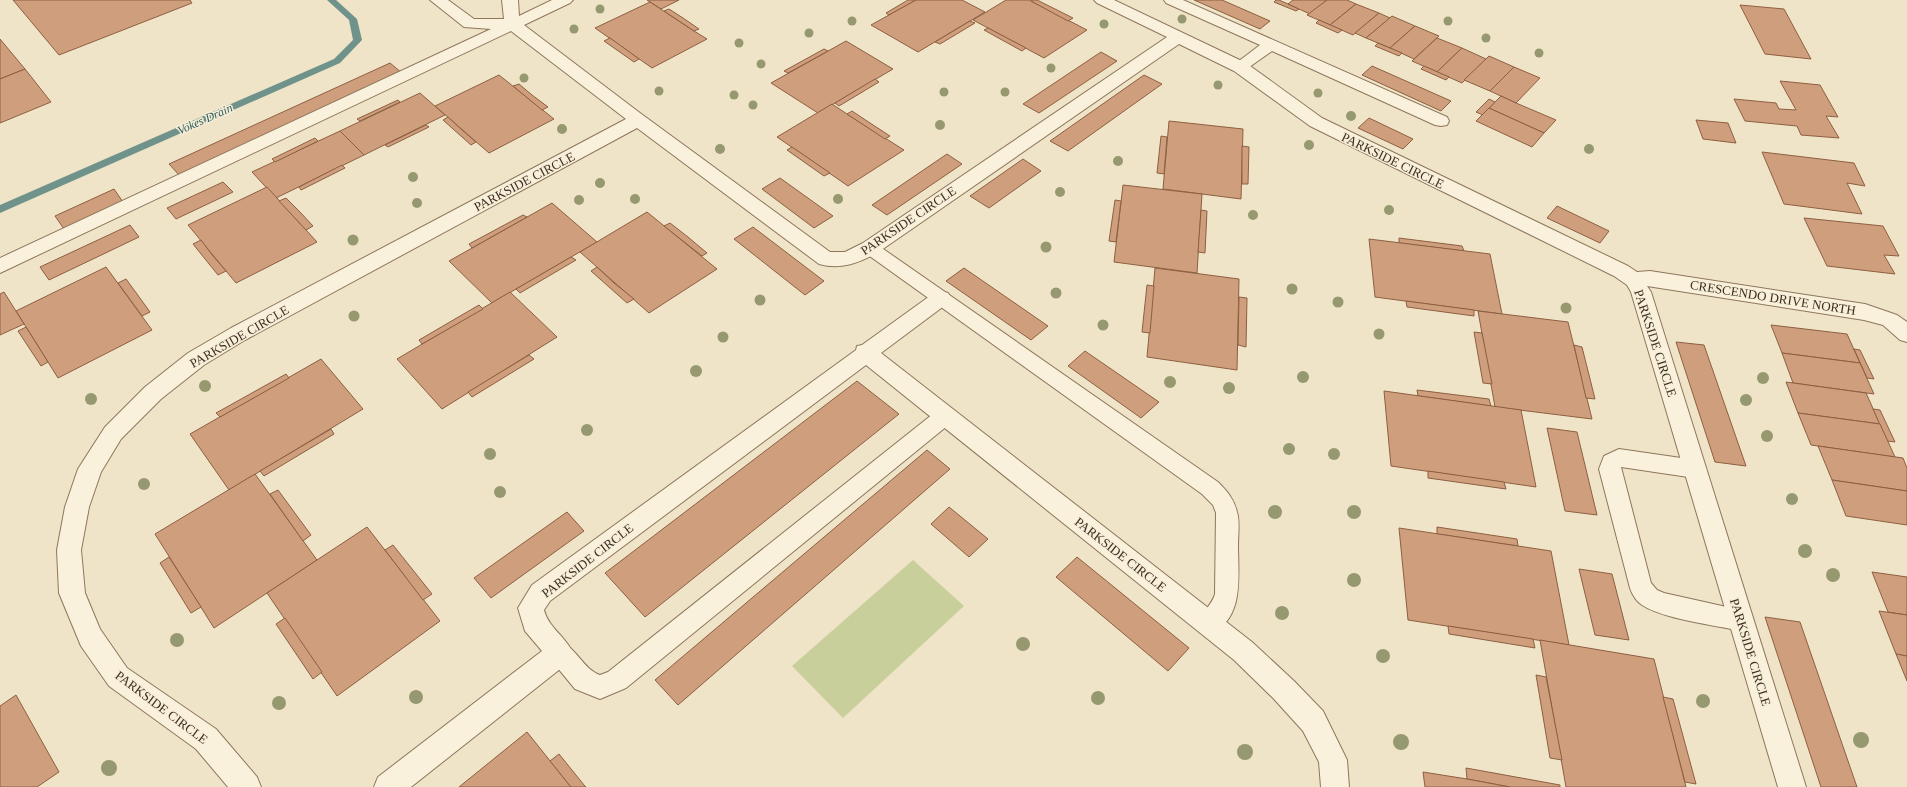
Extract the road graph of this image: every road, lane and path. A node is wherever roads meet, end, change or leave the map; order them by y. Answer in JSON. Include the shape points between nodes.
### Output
{"nodes":[{"id":1,"x":438,"y":0,"type":"edge"},
{"id":2,"x":510,"y":0,"type":"edge"},
{"id":3,"x":565,"y":0,"type":"edge"},
{"id":4,"x":1102,"y":0,"type":"edge"},
{"id":5,"x":1171,"y":0,"type":"edge"},
{"id":6,"x":512,"y":24,"type":"junction"},
{"id":7,"x":1178,"y":37,"type":"junction"},
{"id":8,"x":1270,"y":45,"type":"junction"},
{"id":9,"x":1240,"y":66,"type":"junction"},
{"id":10,"x":638,"y":120,"type":"junction"},
{"id":11,"x":1441,"y":121,"type":"dead end"},
{"id":12,"x":870,"y":248,"type":"junction"},
{"id":13,"x":0,"y":266,"type":"edge"},
{"id":14,"x":1634,"y":280,"type":"junction"},
{"id":15,"x":941,"y":298,"type":"junction"},
{"id":16,"x":1907,"y":334,"type":"edge"},
{"id":17,"x":865,"y":352,"type":"junction"},
{"id":18,"x":945,"y":416,"type":"junction"},
{"id":19,"x":1695,"y":469,"type":"junction"},
{"id":20,"x":1741,"y":620,"type":"junction"},
{"id":21,"x":1209,"y":624,"type":"junction"},
{"id":22,"x":560,"y":653,"type":"junction"},
{"id":23,"x":247,"y":787,"type":"edge"},
{"id":24,"x":388,"y":787,"type":"edge"},
{"id":25,"x":1335,"y":787,"type":"edge"},
{"id":26,"x":1792,"y":787,"type":"edge"}],
"edges":[{"from":1,"to":6,"type":"street","via":[[470,24]]},
{"from":2,"to":6,"type":"street"},
{"from":3,"to":6,"type":"street"},
{"from":4,"to":7,"type":"street","name":"PARKSIDE CIRCLE"},
{"from":5,"to":8,"type":"lane"},
{"from":6,"to":10,"type":"street","name":"PARKSIDE CIRCLE"},
{"from":6,"to":13,"type":"street"},
{"from":7,"to":9,"type":"street","name":"PARKSIDE CIRCLE"},
{"from":7,"to":12,"type":"street","name":"PARKSIDE CIRCLE"},
{"from":8,"to":9,"type":"lane"},
{"from":8,"to":11,"type":"lane"},
{"from":9,"to":14,"type":"street","name":"PARKSIDE CIRCLE","via":[[1316,122]]},
{"from":10,"to":12,"type":"street","name":"PARKSIDE CIRCLE","via":[[826,259],[848,259]]},
{"from":10,"to":23,"type":"street","name":"PARKSIDE CIRCLE","via":[[238,334],[196,359],[153,393],[113,434],[90,469],[77,507],[68,550],[72,594],[90,637],[118,677],[206,738]]},
{"from":12,"to":15,"type":"lane"},
{"from":14,"to":16,"type":"street","name":"CRESCENDO DRIVE NORTH","via":[[1650,278],[1866,312],[1890,320]]},
{"from":14,"to":19,"type":"street","name":"PARKSIDE CIRCLE","via":[[1641,292]]},
{"from":15,"to":17,"type":"street","name":"PARKSIDE CIRCLE"},
{"from":15,"to":21,"type":"lane","via":[[1210,488],[1222,500],[1227,513],[1227,594],[1224,606]]},
{"from":17,"to":18,"type":"street","name":"PARKSIDE CIRCLE"},
{"from":17,"to":22,"type":"street","name":"PARKSIDE CIRCLE","via":[[541,593],[531,608],[534,623]]},
{"from":18,"to":21,"type":"street","name":"PARKSIDE CIRCLE"},
{"from":18,"to":22,"type":"lane","via":[[616,680],[600,687],[584,681]]},
{"from":19,"to":20,"type":"street","name":"PARKSIDE CIRCLE"},
{"from":19,"to":20,"type":"lane","via":[[1619,458],[1612,462],[1610,469],[1641,588],[1649,597],[1660,603]]},
{"from":20,"to":26,"type":"street","name":"PARKSIDE CIRCLE"},
{"from":21,"to":25,"type":"street","name":"PARKSIDE CIRCLE","via":[[1254,661],[1313,721],[1333,760]]},
{"from":22,"to":24,"type":"street"}]}
